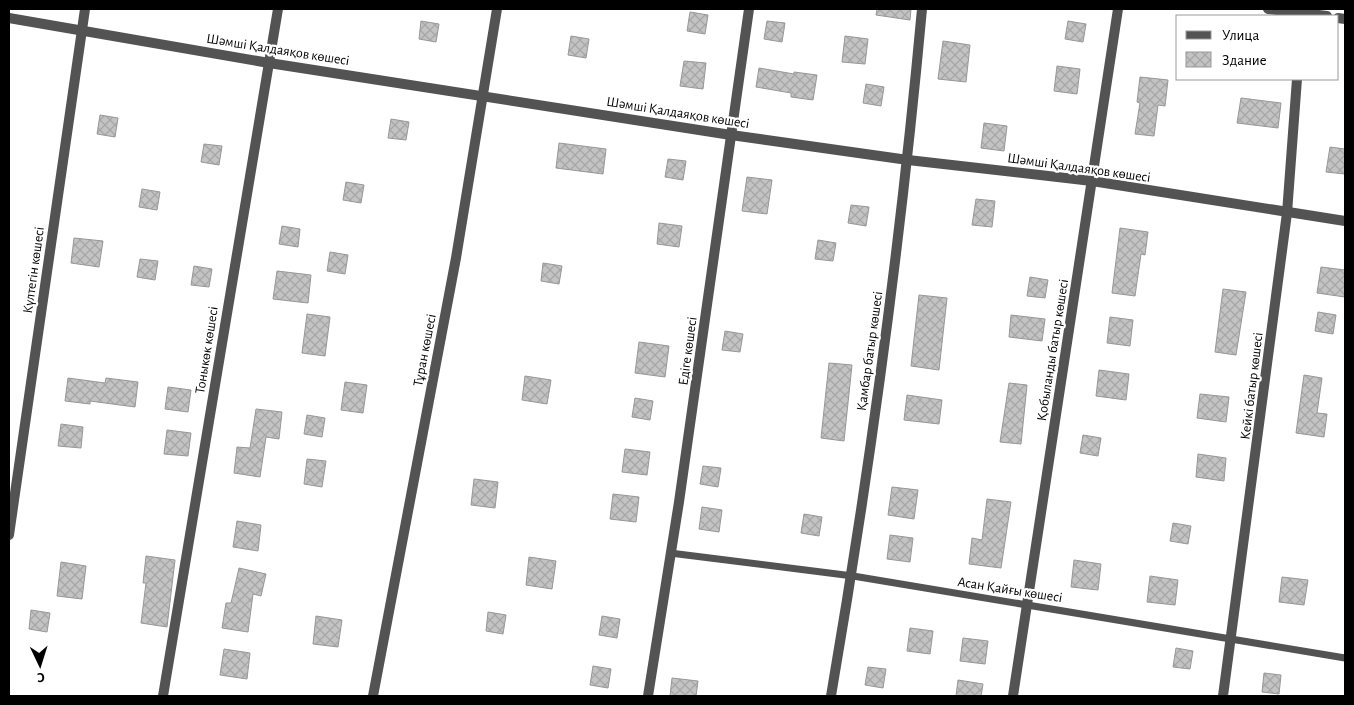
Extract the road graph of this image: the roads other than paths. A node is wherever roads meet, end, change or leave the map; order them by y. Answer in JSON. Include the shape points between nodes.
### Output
{"nodes":[{"id":1,"x":85,"y":9,"type":"edge"},
{"id":2,"x":278,"y":9,"type":"edge"},
{"id":3,"x":497,"y":9,"type":"edge"},
{"id":4,"x":749,"y":9,"type":"edge"},
{"id":5,"x":922,"y":9,"type":"edge"},
{"id":6,"x":1118,"y":9,"type":"edge"},
{"id":7,"x":1268,"y":9,"type":"edge"},
{"id":8,"x":1303,"y":12,"type":"edge"},
{"id":9,"x":1321,"y":15,"type":"edge"},
{"id":10,"x":9,"y":18,"type":"edge"},
{"id":11,"x":82,"y":29,"type":"junction"},
{"id":12,"x":269,"y":63,"type":"junction"},
{"id":13,"x":1297,"y":80,"type":"edge"},
{"id":14,"x":484,"y":95,"type":"junction"},
{"id":15,"x":731,"y":135,"type":"junction"},
{"id":16,"x":908,"y":160,"type":"junction"},
{"id":17,"x":1092,"y":181,"type":"junction"},
{"id":18,"x":1287,"y":213,"type":"junction"},
{"id":19,"x":1345,"y":221,"type":"edge"},
{"id":20,"x":9,"y":535,"type":"edge"},
{"id":21,"x":670,"y":553,"type":"junction"},
{"id":22,"x":853,"y":576,"type":"junction"},
{"id":23,"x":1027,"y":604,"type":"junction"},
{"id":24,"x":1232,"y":639,"type":"junction"},
{"id":25,"x":1345,"y":658,"type":"edge"},
{"id":26,"x":163,"y":696,"type":"edge"},
{"id":27,"x":373,"y":696,"type":"edge"},
{"id":28,"x":648,"y":696,"type":"edge"},
{"id":29,"x":831,"y":696,"type":"edge"},
{"id":30,"x":1014,"y":696,"type":"edge"},
{"id":31,"x":1223,"y":696,"type":"edge"}],
"edges":[{"from":1,"to":11,"type":"street","name":"Күлтегін көшесі"},
{"from":2,"to":12,"type":"street","name":"Тоныкөк көшесі"},
{"from":3,"to":14,"type":"street","name":"Тұран көшесі"},
{"from":4,"to":15,"type":"street","name":"Едіге көшесі"},
{"from":5,"to":16,"type":"street","name":"Қамбар батыр көшесі"},
{"from":6,"to":17,"type":"street","name":"Қобыланды батыр көшесі"},
{"from":7,"to":8,"type":"street"},
{"from":8,"to":9,"type":"street"},
{"from":10,"to":11,"type":"street","name":"Шәмші Қалдаяқов көшесі"},
{"from":11,"to":12,"type":"street","name":"Шәмші Қалдаяқов көшесі"},
{"from":11,"to":20,"type":"street","name":"Күлтегін көшесі"},
{"from":12,"to":14,"type":"street","name":"Шәмші Қалдаяқов көшесі"},
{"from":12,"to":26,"type":"street","name":"Тоныкөк көшесі"},
{"from":13,"to":18,"type":"street","name":"Кейкі батыр көшесі"},
{"from":14,"to":15,"type":"street","name":"Шәмші Қалдаяқов көшесі"},
{"from":14,"to":27,"type":"street","name":"Тұран көшесі"},
{"from":15,"to":16,"type":"street","name":"Шәмші Қалдаяқов көшесі"},
{"from":15,"to":21,"type":"street","name":"Едіге көшесі"},
{"from":16,"to":17,"type":"street","name":"Шәмші Қалдаяқов көшесі"},
{"from":16,"to":22,"type":"street","name":"Қамбар батыр көшесі"},
{"from":17,"to":18,"type":"street","name":"Шәмші Қалдаяқов көшесі"},
{"from":17,"to":23,"type":"street","name":"Қобыланды батыр көшесі"},
{"from":18,"to":19,"type":"street","name":"Шәмші Қалдаяқов көшесі"},
{"from":18,"to":24,"type":"street","name":"Кейкі батыр көшесі"},
{"from":21,"to":22,"type":"lane","name":"Асан Қайғы көшесі"},
{"from":21,"to":28,"type":"street","name":"Едіге көшесі"},
{"from":22,"to":23,"type":"lane","name":"Асан Қайғы көшесі"},
{"from":22,"to":29,"type":"street","name":"Қамбар батыр көшесі"},
{"from":23,"to":24,"type":"lane","name":"Асан Қайғы көшесі"},
{"from":23,"to":30,"type":"street","name":"Қобыланды батыр көшесі"},
{"from":24,"to":25,"type":"lane","name":"Асан Қайғы көшесі"},
{"from":24,"to":31,"type":"street","name":"Кейкі батыр көшесі"}]}
